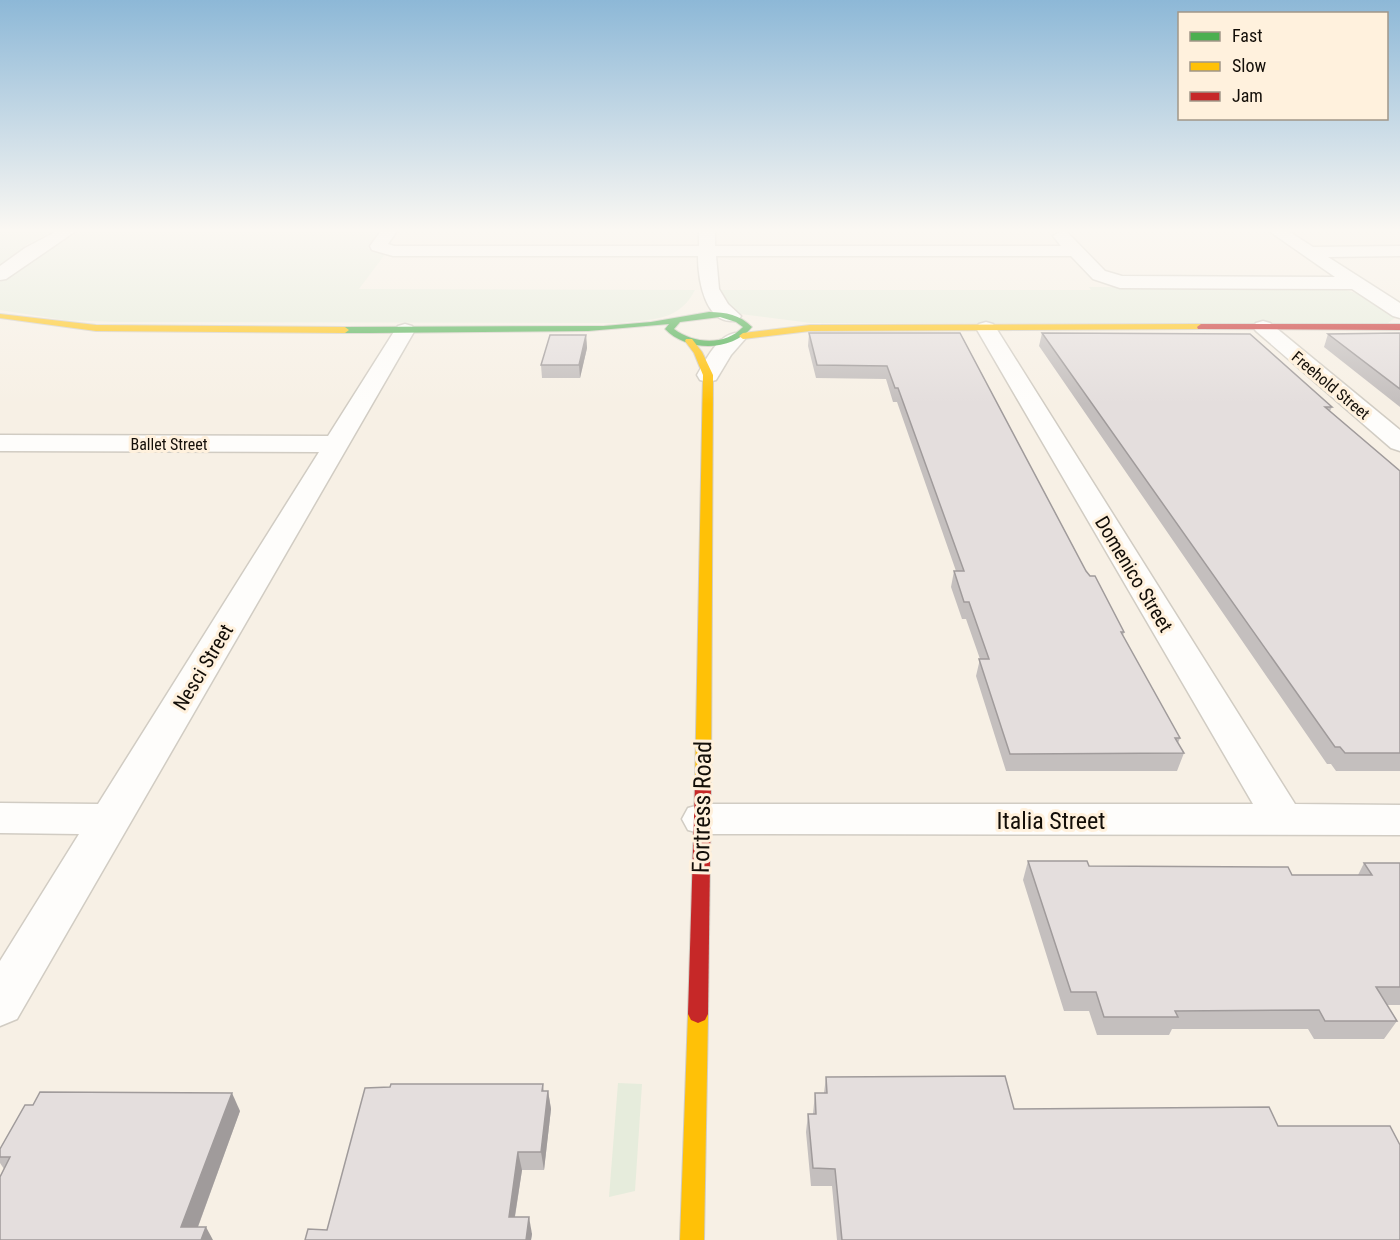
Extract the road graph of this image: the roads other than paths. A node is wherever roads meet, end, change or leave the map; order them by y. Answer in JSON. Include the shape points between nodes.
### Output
{"nodes":[{"id":1,"x":708,"y":288,"type":"edge"},
{"id":2,"x":707,"y":289,"type":"edge"},
{"id":3,"x":1365,"y":289,"type":"edge"},
{"id":4,"x":1400,"y":312,"type":"edge"},
{"id":5,"x":0,"y":316,"type":"edge"},
{"id":6,"x":679,"y":319,"type":"junction"},
{"id":7,"x":1263,"y":327,"type":"junction"},
{"id":8,"x":1400,"y":327,"type":"edge"},
{"id":9,"x":597,"y":328,"type":"junction"},
{"id":10,"x":737,"y":328,"type":"junction"},
{"id":11,"x":986,"y":328,"type":"junction"},
{"id":12,"x":405,"y":330,"type":"junction"},
{"id":13,"x":683,"y":339,"type":"junction"},
{"id":14,"x":708,"y":375,"type":"junction"},
{"id":15,"x":1400,"y":443,"type":"edge"},
{"id":16,"x":0,"y":444,"type":"edge"},
{"id":17,"x":337,"y":444,"type":"junction"},
{"id":18,"x":0,"y":818,"type":"edge"},
{"id":19,"x":112,"y":819,"type":"junction"},
{"id":20,"x":703,"y":819,"type":"junction"},
{"id":21,"x":1283,"y":820,"type":"junction"},
{"id":22,"x":1400,"y":820,"type":"edge"},
{"id":23,"x":0,"y":1004,"type":"edge"},
{"id":24,"x":692,"y":1240,"type":"edge"}],
"edges":[{"from":1,"to":10,"type":"street","via":[[720,310]]},
{"from":2,"to":6,"type":"street"},
{"from":3,"to":4,"type":"street"},
{"from":5,"to":12,"type":"street","via":[[97,328]]},
{"from":6,"to":9,"type":"street"},
{"from":6,"to":10,"type":"street","via":[[711,314]]},
{"from":6,"to":13,"type":"street","via":[[669,328]]},
{"from":7,"to":8,"type":"street"},
{"from":7,"to":11,"type":"street"},
{"from":7,"to":15,"type":"street","name":"Freehold Street"},
{"from":9,"to":12,"type":"street"},
{"from":9,"to":13,"type":"street"},
{"from":10,"to":11,"type":"street"},
{"from":10,"to":13,"type":"street","via":[[713,343]]},
{"from":10,"to":14,"type":"street"},
{"from":11,"to":21,"type":"street","name":"Domenico Street"},
{"from":12,"to":17,"type":"street","name":"Nesci Street"},
{"from":13,"to":14,"type":"street","name":"Fortress Road","via":[[698,352]]},
{"from":14,"to":20,"type":"street","name":"Fortress Road"},
{"from":16,"to":17,"type":"street","name":"Ballet Street"},
{"from":17,"to":19,"type":"street","name":"Nesci Street"},
{"from":18,"to":19,"type":"street"},
{"from":19,"to":23,"type":"street","name":"Nesci Street"},
{"from":20,"to":21,"type":"street","name":"Italia Street"},
{"from":20,"to":24,"type":"street","name":"Fortress Road"},
{"from":21,"to":22,"type":"street","name":"Italia Street"}]}
